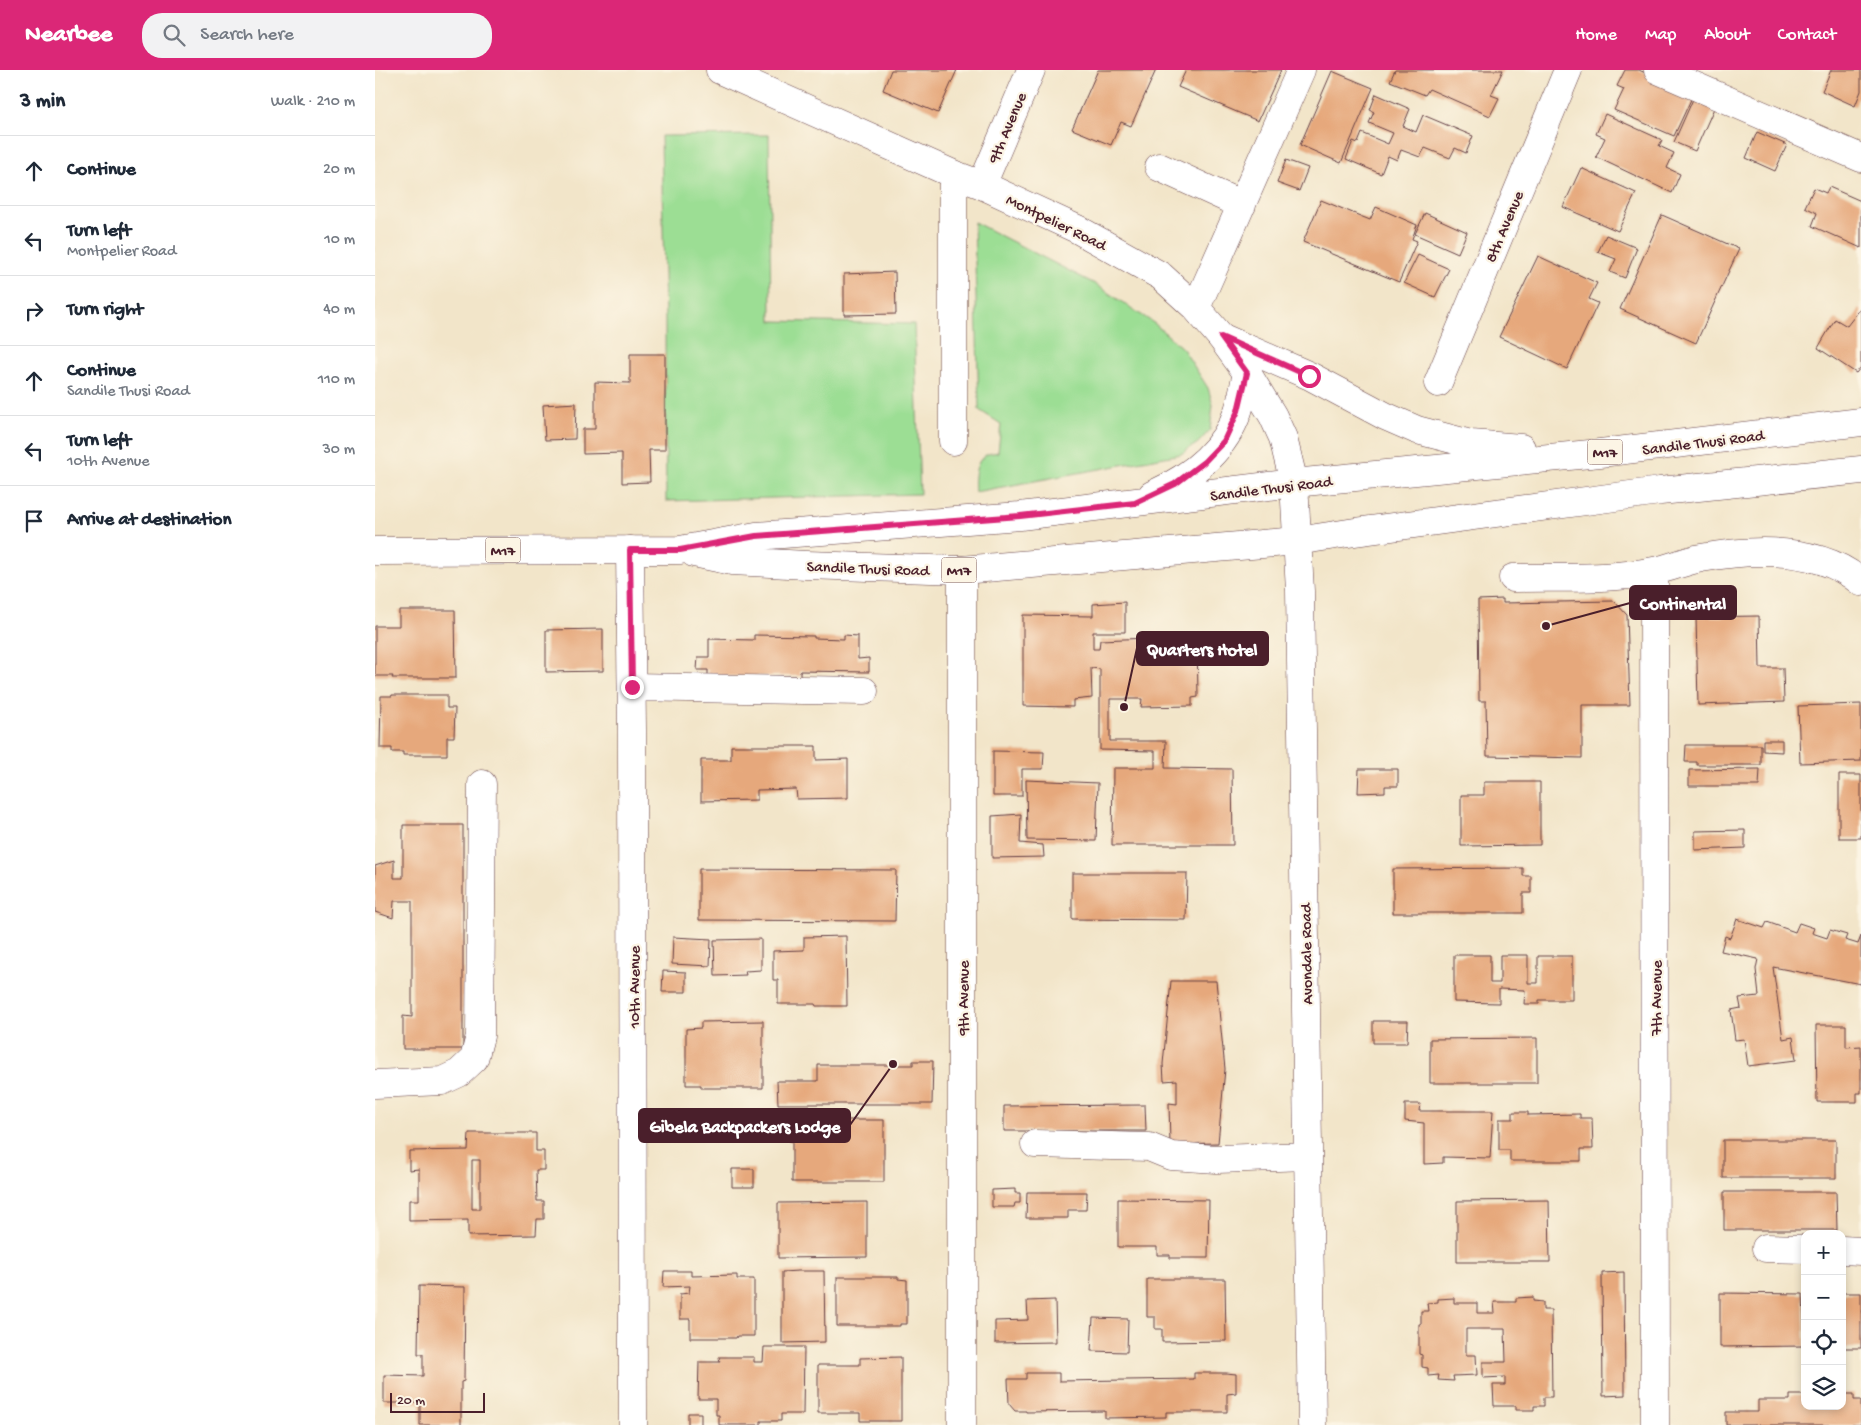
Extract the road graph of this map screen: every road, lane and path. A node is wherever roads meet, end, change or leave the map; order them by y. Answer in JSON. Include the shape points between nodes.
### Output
{"nodes":[{"id":1,"x":721,"y":70,"type":"edge"},
{"id":2,"x":1031,"y":70,"type":"edge"},
{"id":3,"x":1301,"y":70,"type":"edge"},
{"id":4,"x":1568,"y":70,"type":"edge"},
{"id":5,"x":1658,"y":70,"type":"edge"},
{"id":6,"x":756,"y":77,"type":"edge"},
{"id":7,"x":1861,"y":158,"type":"edge"},
{"id":8,"x":1159,"y":167,"type":"dead end"},
{"id":9,"x":953,"y":174,"type":"junction"},
{"id":10,"x":982,"y":185,"type":"junction"},
{"id":11,"x":1242,"y":205,"type":"junction"},
{"id":12,"x":1196,"y":308,"type":"junction"},
{"id":13,"x":1221,"y":337,"type":"junction"},
{"id":14,"x":1247,"y":373,"type":"junction"},
{"id":15,"x":1439,"y":383,"type":"dead end"},
{"id":16,"x":1861,"y":422,"type":"edge"},
{"id":17,"x":953,"y":441,"type":"dead end"},
{"id":18,"x":1600,"y":453,"type":"junction"},
{"id":19,"x":1861,"y":470,"type":"edge"},
{"id":20,"x":1294,"y":483,"type":"junction"},
{"id":21,"x":1135,"y":503,"type":"junction"},
{"id":22,"x":1297,"y":541,"type":"junction"},
{"id":23,"x":630,"y":550,"type":"junction"},
{"id":24,"x":680,"y":550,"type":"junction"},
{"id":25,"x":375,"y":551,"type":"edge"},
{"id":26,"x":962,"y":570,"type":"junction"},
{"id":27,"x":1654,"y":571,"type":"junction"},
{"id":28,"x":1513,"y":578,"type":"dead end"},
{"id":29,"x":1861,"y":582,"type":"edge"},
{"id":30,"x":632,"y":687,"type":"junction"},
{"id":31,"x":864,"y":691,"type":"dead end"},
{"id":32,"x":482,"y":784,"type":"dead end"},
{"id":33,"x":375,"y":1084,"type":"edge"},
{"id":34,"x":1035,"y":1144,"type":"dead end"},
{"id":35,"x":1308,"y":1156,"type":"junction"},
{"id":36,"x":1766,"y":1248,"type":"dead end"},
{"id":37,"x":1801,"y":1249,"type":"edge"},
{"id":38,"x":1846,"y":1250,"type":"edge"},
{"id":39,"x":1861,"y":1251,"type":"edge"},
{"id":40,"x":633,"y":1425,"type":"edge"},
{"id":41,"x":962,"y":1425,"type":"edge"},
{"id":42,"x":1312,"y":1425,"type":"edge"},
{"id":43,"x":1655,"y":1425,"type":"edge"}],
"edges":[{"from":1,"to":6,"type":"street","name":"Montpelier Road"},
{"from":2,"to":10,"type":"street","name":"9th Avenue"},
{"from":3,"to":11,"type":"street"},
{"from":4,"to":15,"type":"street","name":"8th Avenue"},
{"from":5,"to":7,"type":"street"},
{"from":6,"to":9,"type":"street","name":"Montpelier Road"},
{"from":8,"to":11,"type":"street"},
{"from":9,"to":10,"type":"street","name":"Montpelier Road"},
{"from":9,"to":17,"type":"street"},
{"from":10,"to":12,"type":"street","name":"Montpelier Road","via":[[1077,229],[1161,276]]},
{"from":11,"to":12,"type":"street"},
{"from":12,"to":13,"type":"street","name":"Montpelier Road"},
{"from":13,"to":14,"type":"street","name":"Montpelier Road"},
{"from":13,"to":18,"type":"street","via":[[1417,430],[1471,444]]},
{"from":14,"to":20,"type":"street","name":"Montpelier Road","via":[[1276,424]]},
{"from":14,"to":21,"type":"street","via":[[1238,411],[1224,441],[1204,462],[1175,484]]},
{"from":16,"to":18,"type":"street","name":"Sandile Thusi Road","number":"M17"},
{"from":18,"to":20,"type":"street","name":"Sandile Thusi Road","number":"M17"},
{"from":19,"to":22,"type":"street","name":"Sandile Thusi Road","number":"M17","via":[[1660,492]]},
{"from":20,"to":21,"type":"street","name":"Sandile Thusi Road","number":"M17"},
{"from":20,"to":22,"type":"street","name":"Avondale Road"},
{"from":21,"to":24,"type":"street","name":"Sandile Thusi Road","number":"M17","via":[[1020,516],[756,536]]},
{"from":22,"to":26,"type":"street","name":"Sandile Thusi Road","number":"M17"},
{"from":22,"to":35,"type":"street","name":"Avondale Road","via":[[1301,592]]},
{"from":23,"to":24,"type":"street","name":"Sandile Thusi Road","number":"M17"},
{"from":23,"to":25,"type":"street","name":"Sandile Thusi Road","number":"M17"},
{"from":23,"to":30,"type":"street","name":"10th Avenue"},
{"from":24,"to":26,"type":"street","name":"Sandile Thusi Road","number":"M17","via":[[732,561]]},
{"from":26,"to":41,"type":"street","name":"9th Avenue"},
{"from":27,"to":28,"type":"street"},
{"from":27,"to":29,"type":"street","via":[[1699,558],[1745,552],[1781,552],[1819,560]]},
{"from":27,"to":43,"type":"street","name":"7th Avenue"},
{"from":30,"to":31,"type":"street"},
{"from":30,"to":40,"type":"street","name":"10th Avenue"},
{"from":32,"to":33,"type":"street","via":[[480,1036],[474,1059],[459,1073],[442,1082]]},
{"from":34,"to":35,"type":"street","via":[[1149,1147],[1171,1156],[1217,1160]]},
{"from":35,"to":42,"type":"street","name":"Avondale Road"},
{"from":36,"to":37,"type":"street"},
{"from":38,"to":39,"type":"street"}]}
